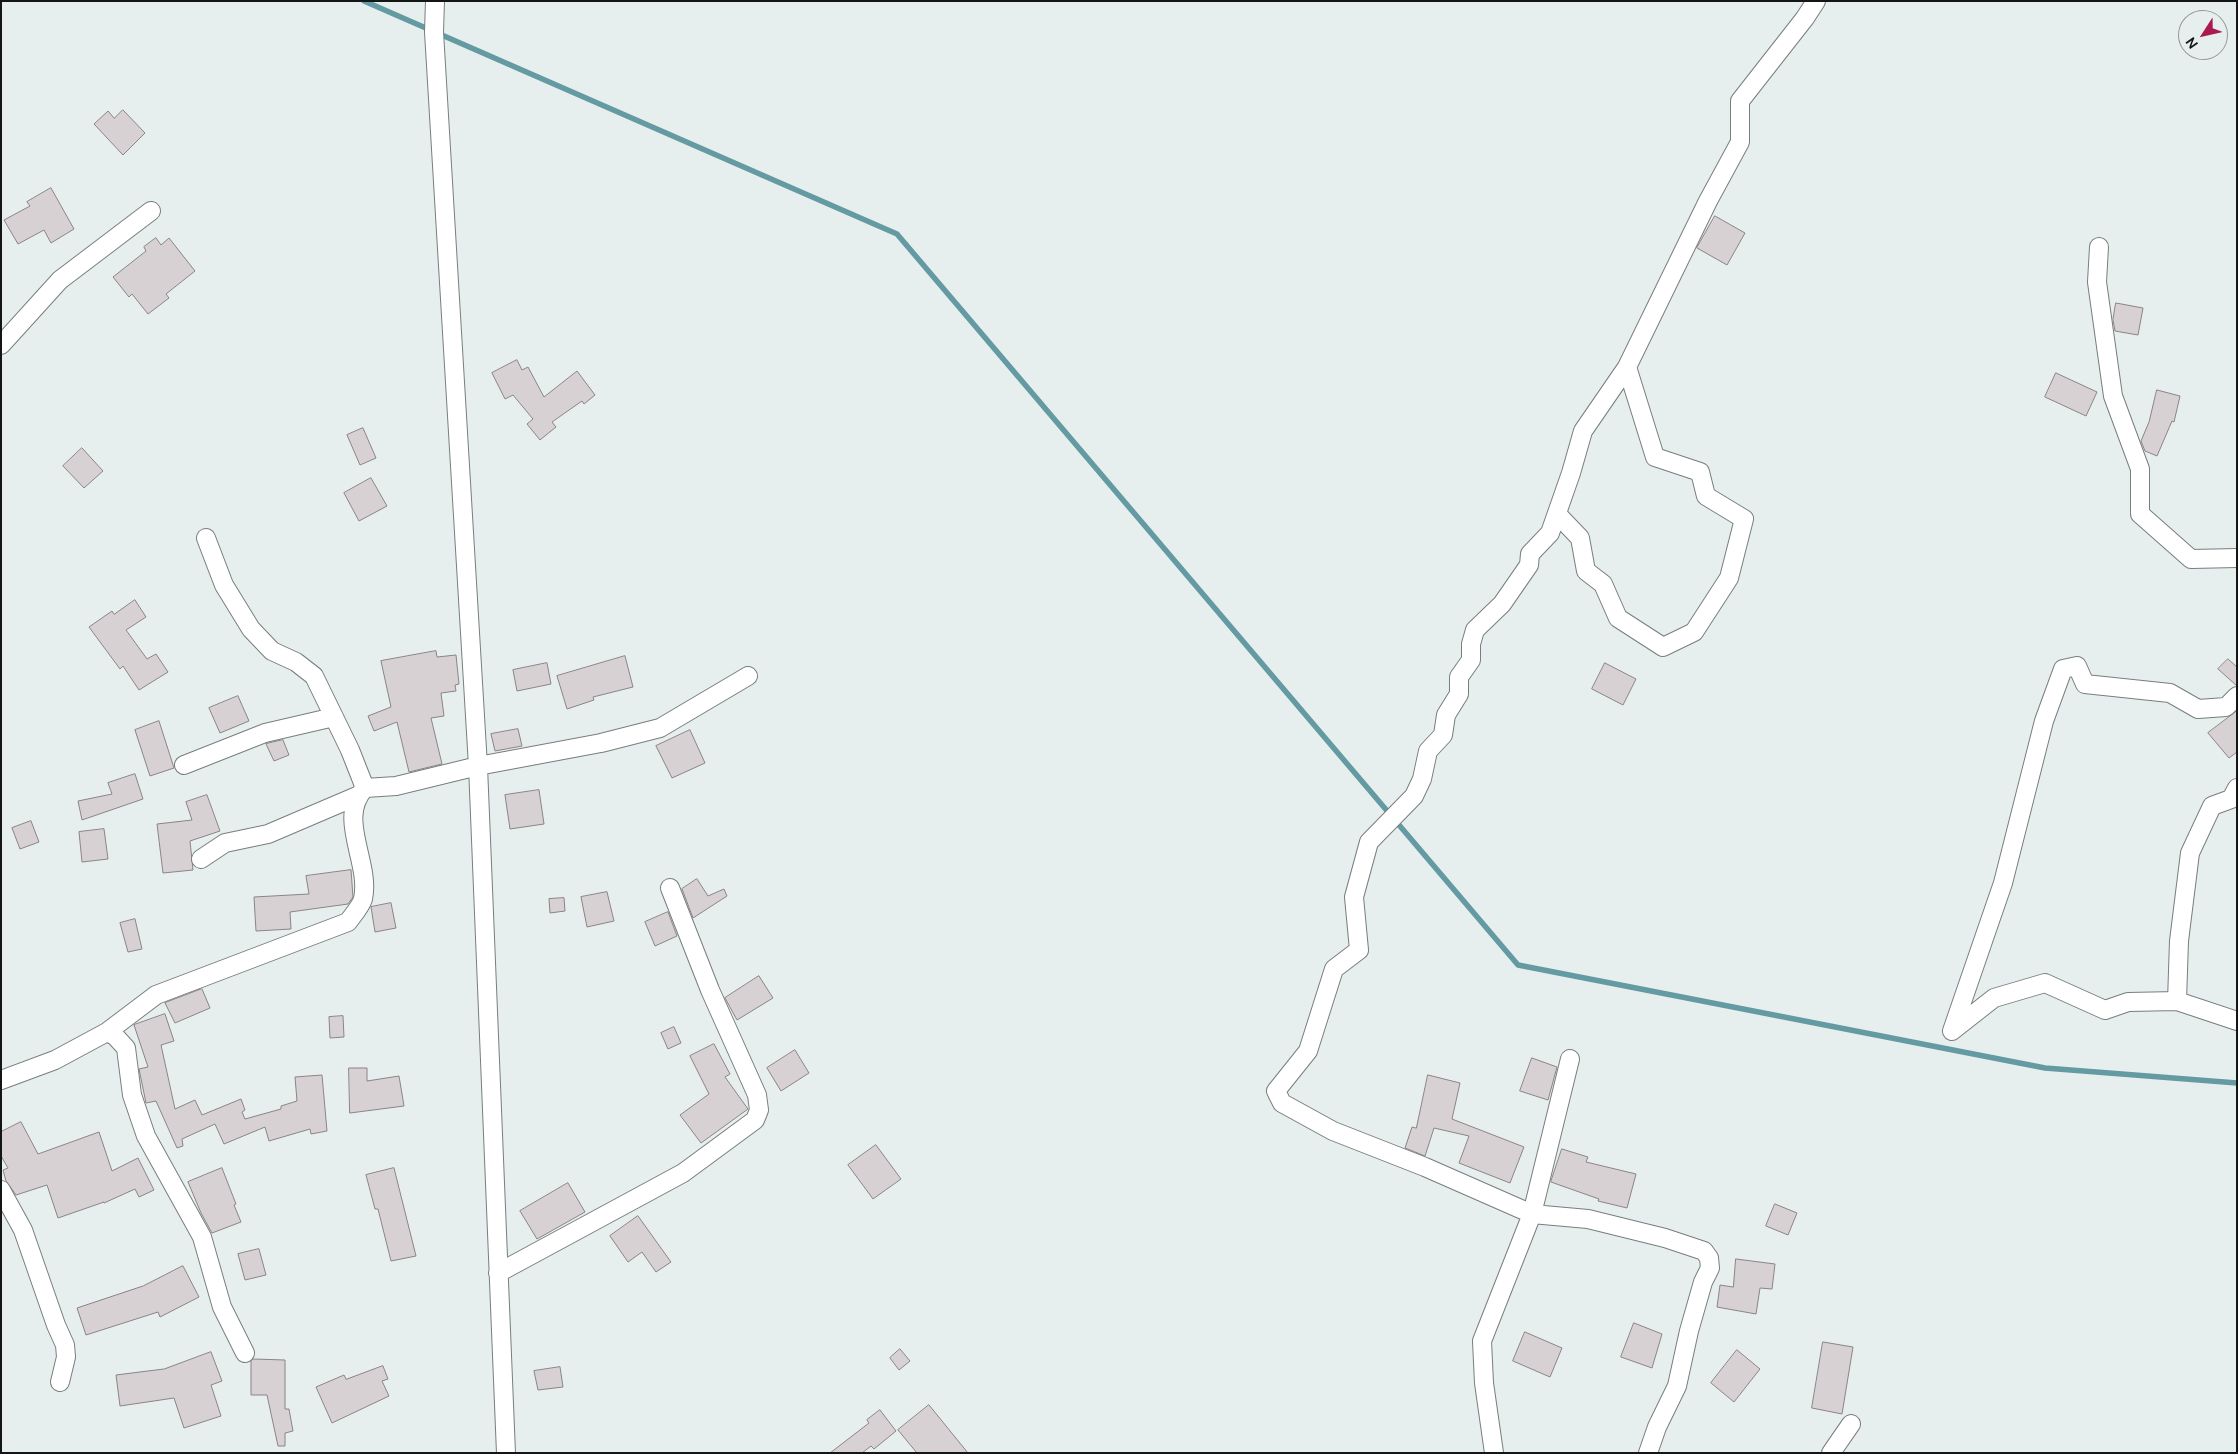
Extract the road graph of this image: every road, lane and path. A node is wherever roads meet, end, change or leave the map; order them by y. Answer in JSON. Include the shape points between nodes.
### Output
{"nodes":[{"id":1,"x":434,"y":1,"type":"edge"},
{"id":2,"x":1816,"y":1,"type":"edge"},
{"id":3,"x":151,"y":210,"type":"dead end"},
{"id":4,"x":2099,"y":247,"type":"dead end"},
{"id":5,"x":1,"y":345,"type":"edge"},
{"id":6,"x":1627,"y":367,"type":"junction"},
{"id":7,"x":1557,"y":514,"type":"junction"},
{"id":8,"x":206,"y":538,"type":"dead end"},
{"id":9,"x":2237,"y":558,"type":"edge"},
{"id":10,"x":748,"y":676,"type":"dead end"},
{"id":11,"x":2237,"y":696,"type":"edge"},
{"id":12,"x":334,"y":717,"type":"junction"},
{"id":13,"x":184,"y":765,"type":"dead end"},
{"id":14,"x":478,"y":766,"type":"junction"},
{"id":15,"x":2237,"y":788,"type":"edge"},
{"id":16,"x":361,"y":792,"type":"junction"},
{"id":17,"x":201,"y":859,"type":"dead end"},
{"id":18,"x":670,"y":888,"type":"dead end"},
{"id":19,"x":2177,"y":1001,"type":"junction"},
{"id":20,"x":2237,"y":1021,"type":"edge"},
{"id":21,"x":107,"y":1032,"type":"junction"},
{"id":22,"x":1570,"y":1059,"type":"dead end"},
{"id":23,"x":1,"y":1080,"type":"edge"},
{"id":24,"x":1,"y":1190,"type":"edge"},
{"id":25,"x":1532,"y":1214,"type":"junction"},
{"id":26,"x":498,"y":1273,"type":"junction"},
{"id":27,"x":245,"y":1353,"type":"dead end"},
{"id":28,"x":60,"y":1382,"type":"dead end"},
{"id":29,"x":1851,"y":1424,"type":"dead end"},
{"id":30,"x":506,"y":1453,"type":"edge"},
{"id":31,"x":1494,"y":1453,"type":"edge"},
{"id":32,"x":1648,"y":1453,"type":"edge"},
{"id":33,"x":1831,"y":1453,"type":"edge"}],
"edges":[{"from":1,"to":14,"type":"street"},
{"from":2,"to":6,"type":"street","via":[[1740,101],[1740,142]]},
{"from":3,"to":5,"type":"street","via":[[60,280]]},
{"from":4,"to":9,"type":"street","via":[[2097,282],[2113,396],[2140,469],[2140,514],[2191,558]]},
{"from":6,"to":7,"type":"street","via":[[1583,431]]},
{"from":6,"to":7,"type":"street","via":[[1655,457],[1700,472],[1706,496],[1744,519],[1729,578],[1694,632],[1663,647],[1618,618],[1603,584],[1586,571],[1580,538]]},
{"from":7,"to":25,"type":"street","via":[[1550,532],[1530,554],[1529,565],[1502,604],[1475,630],[1471,644],[1472,660],[1459,677],[1459,694],[1446,715],[1443,735],[1428,751],[1422,779],[1414,796],[1368,842],[1354,897],[1359,950],[1334,969],[1308,1051],[1276,1091],[1282,1103],[1333,1131]]},
{"from":8,"to":12,"type":"street","via":[[224,585],[251,629],[272,651],[296,662],[314,676]]},
{"from":10,"to":14,"type":"street","via":[[660,728],[601,743]]},
{"from":11,"to":19,"type":"street","via":[[2226,707],[2198,709],[2170,693],[2085,684],[2077,666],[2063,669],[2044,721],[2003,883],[1952,1031],[1994,998],[2045,983],[2105,1010],[2128,1002]]},
{"from":12,"to":13,"type":"street","via":[[265,733]]},
{"from":12,"to":16,"type":"street"},
{"from":14,"to":16,"type":"street"},
{"from":14,"to":26,"type":"street"},
{"from":15,"to":19,"type":"street","via":[[2231,799],[2212,806],[2190,853],[2179,941]]},
{"from":16,"to":17,"type":"street","via":[[268,834],[225,844]]},
{"from":16,"to":21,"type":"street","via":[[352,820],[363,876],[363,900],[348,922],[156,995]]},
{"from":18,"to":26,"type":"street","via":[[710,990],[757,1095],[759,1110],[755,1120],[683,1173]]},
{"from":19,"to":20,"type":"street"},
{"from":21,"to":23,"type":"street","via":[[55,1060]]},
{"from":21,"to":27,"type":"street","via":[[126,1048],[132,1095],[146,1136],[202,1237],[222,1307]]},
{"from":22,"to":25,"type":"street"},
{"from":24,"to":28,"type":"street","via":[[23,1230],[65,1344],[66,1356]]},
{"from":25,"to":31,"type":"street","via":[[1482,1341],[1484,1384]]},
{"from":25,"to":32,"type":"street","via":[[1588,1219],[1665,1238],[1704,1251],[1709,1258],[1710,1268],[1689,1331],[1677,1386]]},
{"from":26,"to":30,"type":"street"},
{"from":29,"to":33,"type":"street"}]}
